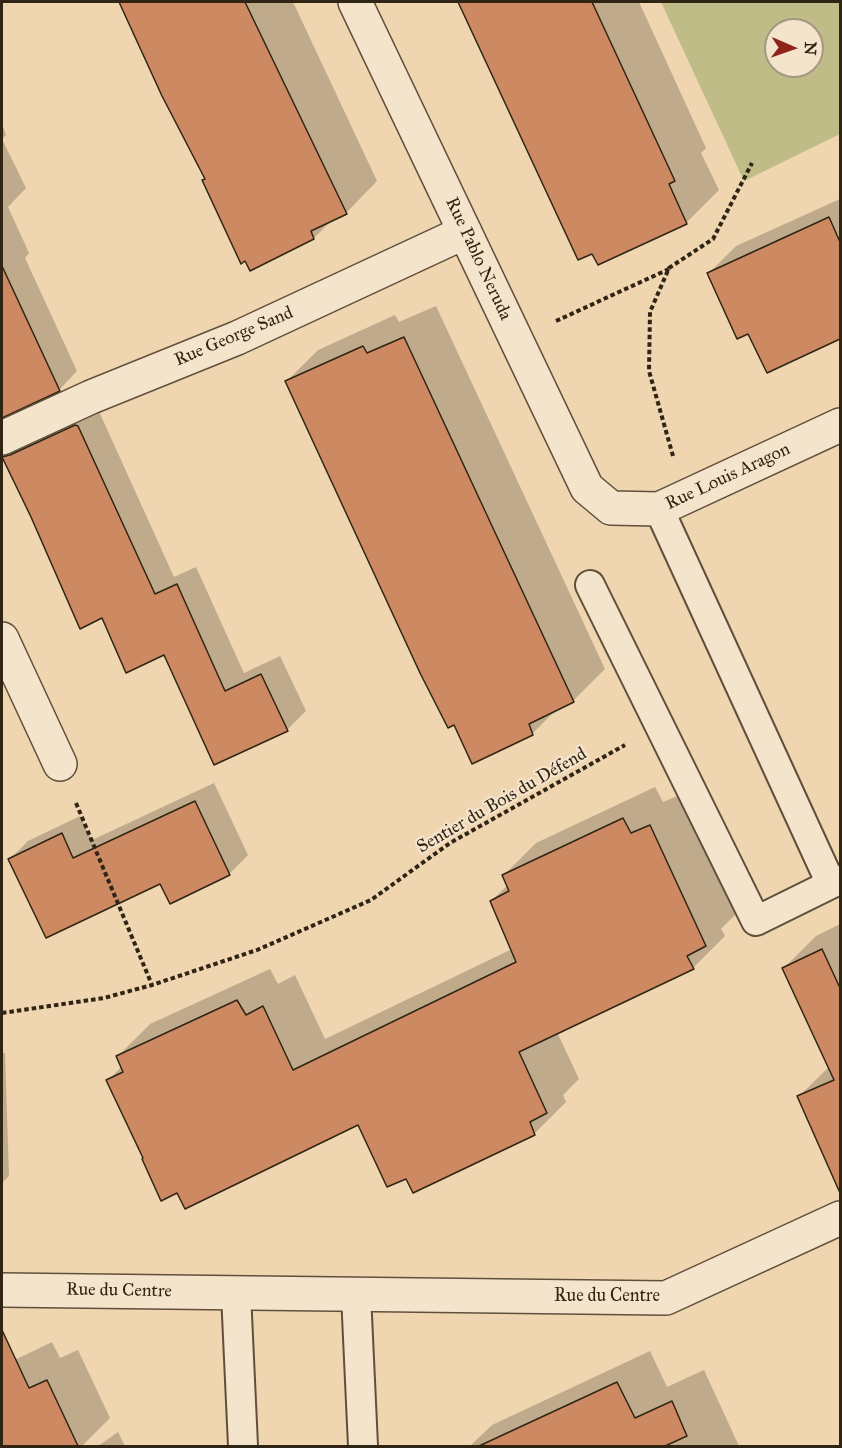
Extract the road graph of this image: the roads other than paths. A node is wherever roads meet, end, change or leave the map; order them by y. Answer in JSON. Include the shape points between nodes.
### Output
{"nodes":[{"id":1,"x":355,"y":2,"type":"edge"},
{"id":2,"x":465,"y":232,"type":"junction"},
{"id":3,"x":840,"y":425,"type":"edge"},
{"id":4,"x":2,"y":438,"type":"edge"},
{"id":5,"x":672,"y":503,"type":"junction"},
{"id":6,"x":611,"y":508,"type":"joint"},
{"id":7,"x":590,"y":585,"type":"dead end"},
{"id":8,"x":2,"y":639,"type":"edge"},
{"id":9,"x":60,"y":764,"type":"road end"},
{"id":10,"x":836,"y":882,"type":"edge"},
{"id":11,"x":840,"y":1218,"type":"edge"},
{"id":12,"x":2,"y":1290,"type":"edge"},
{"id":13,"x":236,"y":1293,"type":"junction"},
{"id":14,"x":356,"y":1294,"type":"junction"},
{"id":15,"x":243,"y":1446,"type":"edge"},
{"id":16,"x":363,"y":1446,"type":"edge"}],
"edges":[{"from":1,"to":2,"type":"street","name":"Rue Pablo Neruda"},
{"from":2,"to":4,"type":"street","name":"Rue George Sand","via":[[237,338]]},
{"from":2,"to":6,"type":"street","name":"Rue Pablo Neruda","via":[[586,488]]},
{"from":3,"to":5,"type":"street","name":"Rue Louis Aragon"},
{"from":5,"to":6,"type":"street","name":"Rue Louis Aragon"},
{"from":5,"to":10,"type":"lane"},
{"from":7,"to":10,"type":"lane","via":[[756,921]]},
{"from":8,"to":9,"type":"street"},
{"from":11,"to":14,"type":"street","name":"Rue du Centre","via":[[666,1298]]},
{"from":12,"to":13,"type":"street","name":"Rue du Centre"},
{"from":13,"to":14,"type":"street","name":"Rue du Centre"},
{"from":13,"to":15,"type":"lane"},
{"from":14,"to":16,"type":"lane"}]}
